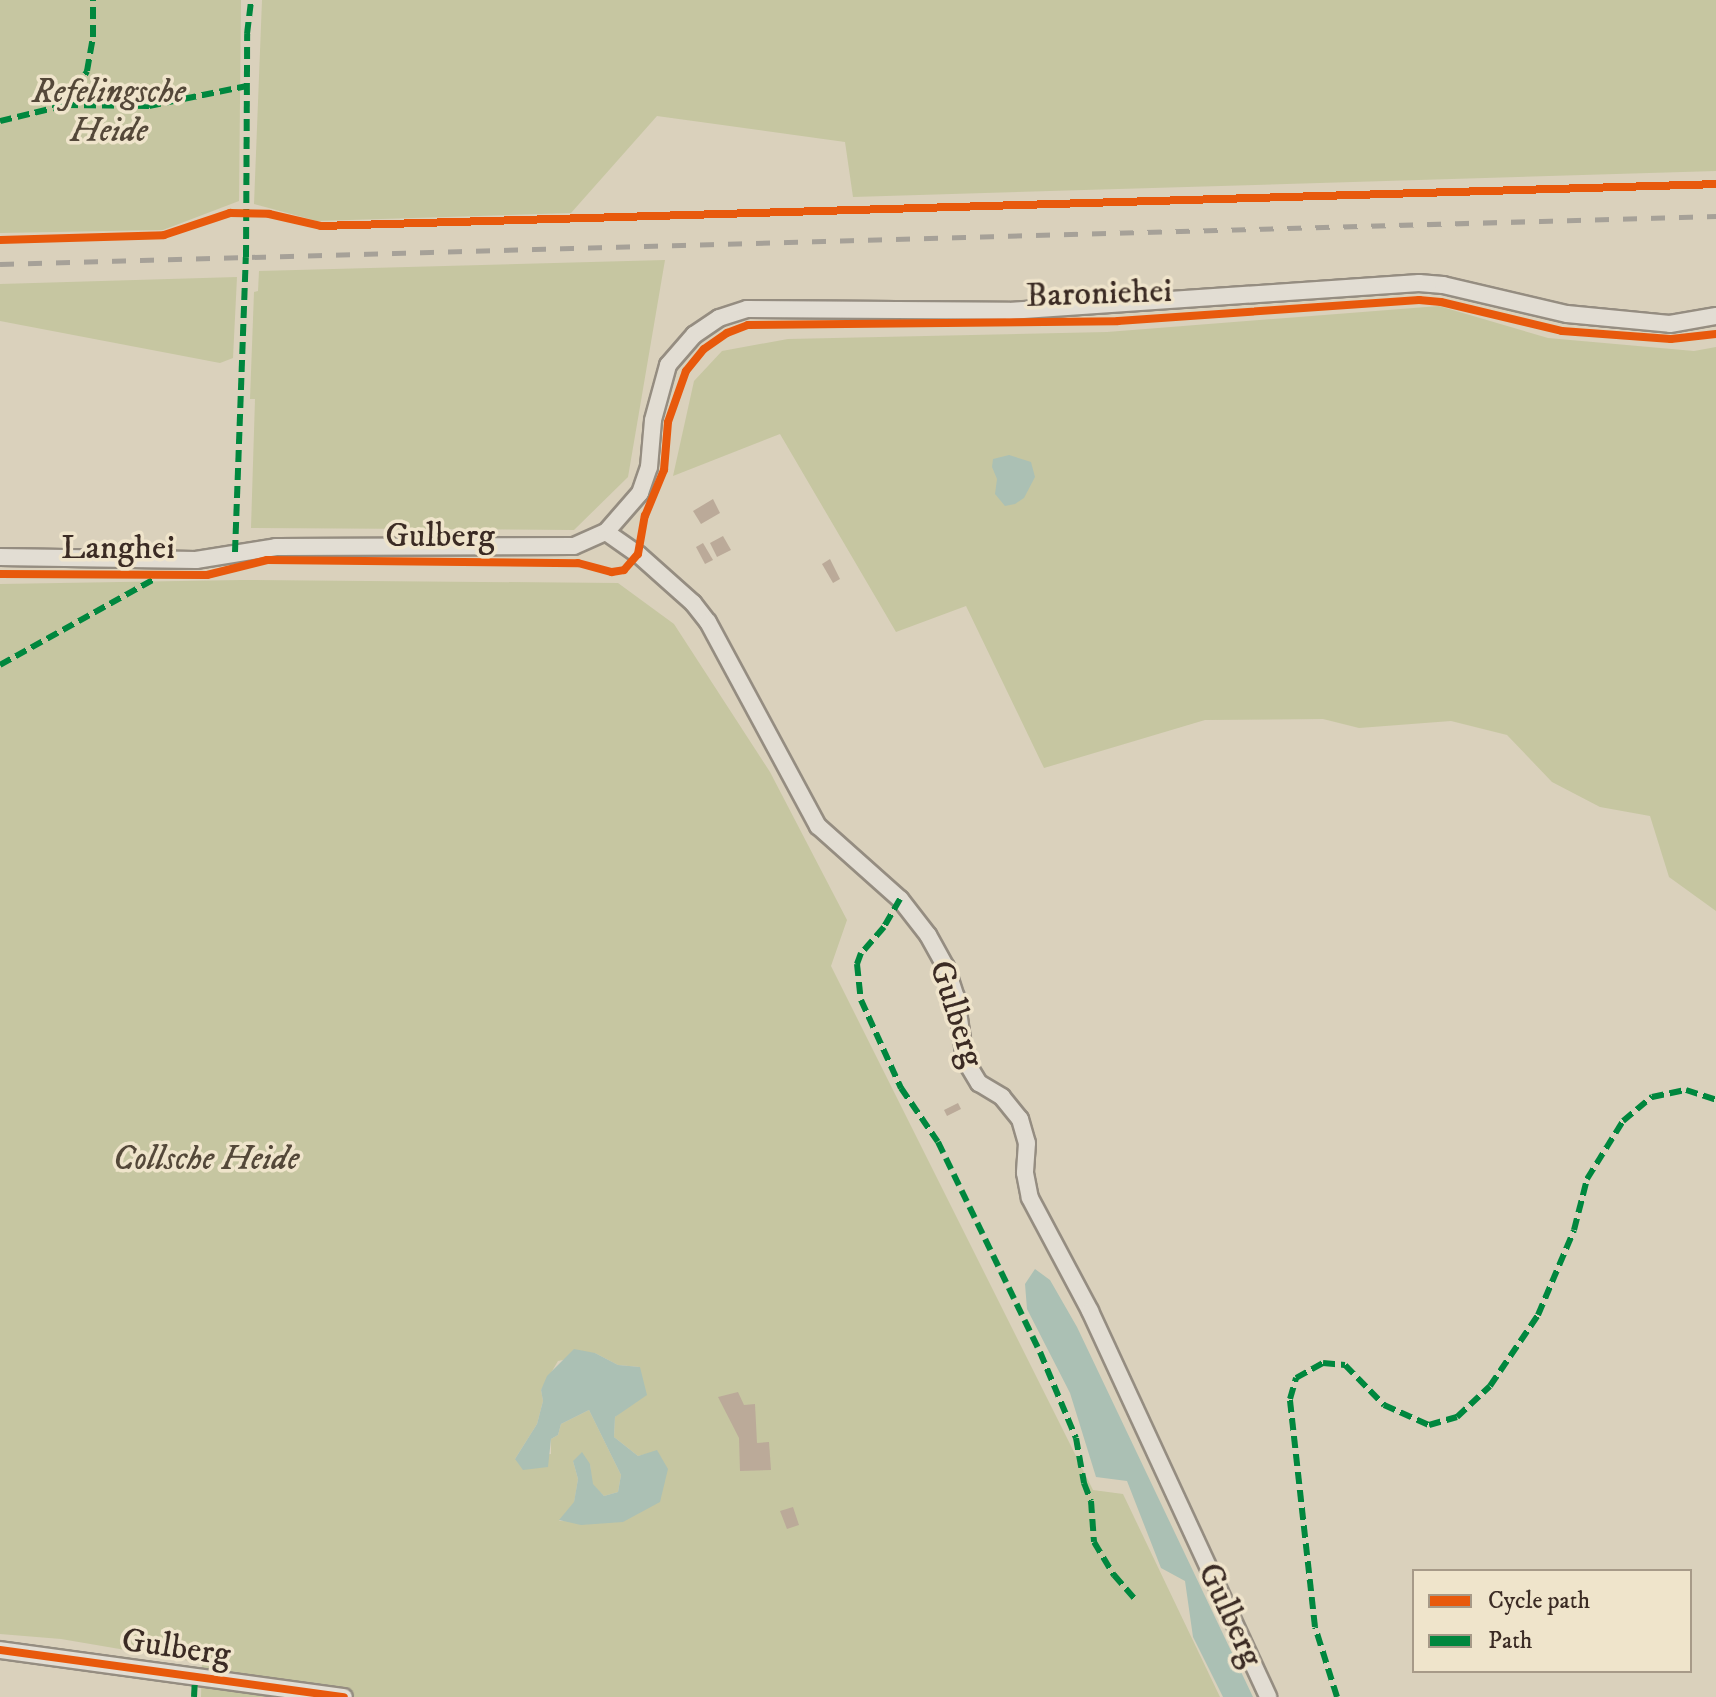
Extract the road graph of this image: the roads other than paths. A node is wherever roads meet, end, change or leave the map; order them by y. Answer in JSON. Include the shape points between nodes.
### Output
{"nodes":[{"id":1,"x":1716,"y":316,"type":"edge"},
{"id":2,"x":606,"y":532,"type":"junction"},
{"id":3,"x":235,"y":552,"type":"joint"},
{"id":4,"x":0,"y":557,"type":"edge"},
{"id":5,"x":0,"y":1650,"type":"edge"},
{"id":6,"x":344,"y":1697,"type":"edge"},
{"id":7,"x":1268,"y":1697,"type":"edge"}],
"edges":[{"from":1,"to":2,"type":"street","name":"Baroniehei","via":[[1670,324],[1567,314],[1419,283],[1009,311],[747,309],[719,318],[694,335],[668,365],[640,493]]},
{"from":2,"to":3,"type":"street","name":"Gulberg","via":[[574,546],[276,547]]},
{"from":2,"to":7,"type":"street","name":"Gulberg","via":[[693,603],[818,826],[900,899],[928,935],[956,997],[965,1060],[979,1083],[1002,1097],[1020,1119],[1030,1198],[1090,1311]]},
{"from":3,"to":4,"type":"street","name":"Langhei","via":[[196,560]]},
{"from":5,"to":6,"type":"street","name":"Gulberg"}]}
